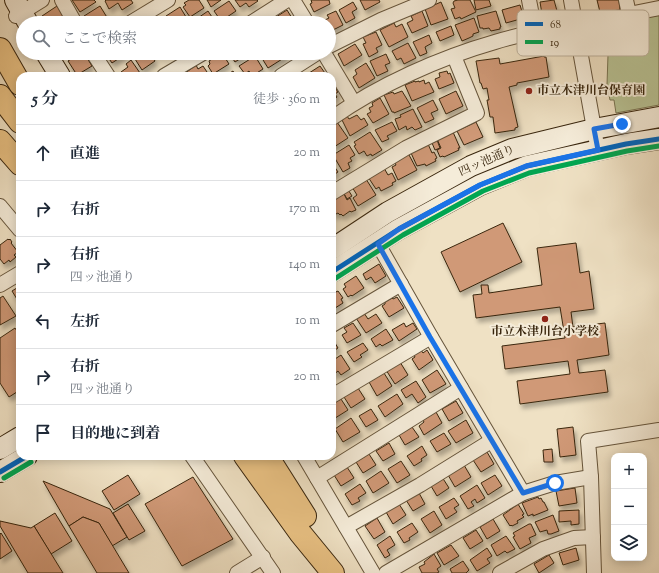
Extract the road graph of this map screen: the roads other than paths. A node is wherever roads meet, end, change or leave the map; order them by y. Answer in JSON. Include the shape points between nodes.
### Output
{"nodes":[{"id":1,"x":42,"y":0,"type":"edge"},
{"id":2,"x":62,"y":0,"type":"edge"},
{"id":3,"x":168,"y":0,"type":"edge"},
{"id":4,"x":287,"y":0,"type":"edge"},
{"id":5,"x":293,"y":0,"type":"edge"},
{"id":6,"x":429,"y":0,"type":"edge"},
{"id":7,"x":529,"y":0,"type":"edge"},
{"id":8,"x":571,"y":0,"type":"edge"},
{"id":9,"x":626,"y":0,"type":"edge"},
{"id":10,"x":659,"y":8,"type":"edge"},
{"id":11,"x":531,"y":10,"type":"edge"},
{"id":12,"x":573,"y":10,"type":"edge"},
{"id":13,"x":628,"y":10,"type":"edge"},
{"id":14,"x":649,"y":10,"type":"edge"},
{"id":15,"x":20,"y":13,"type":"edge"},
{"id":16,"x":71,"y":16,"type":"edge"},
{"id":17,"x":142,"y":16,"type":"edge"},
{"id":18,"x":262,"y":16,"type":"edge"},
{"id":19,"x":303,"y":16,"type":"edge"},
{"id":20,"x":517,"y":36,"type":"edge"},
{"id":21,"x":336,"y":42,"type":"edge"},
{"id":22,"x":0,"y":49,"type":"edge"},
{"id":23,"x":454,"y":56,"type":"junction"},
{"id":24,"x":581,"y":56,"type":"edge"},
{"id":25,"x":50,"y":60,"type":"edge"},
{"id":26,"x":98,"y":60,"type":"edge"},
{"id":27,"x":191,"y":60,"type":"edge"},
{"id":28,"x":306,"y":60,"type":"edge"},
{"id":29,"x":328,"y":60,"type":"edge"},
{"id":30,"x":58,"y":72,"type":"edge"},
{"id":31,"x":105,"y":72,"type":"edge"},
{"id":32,"x":171,"y":72,"type":"edge"},
{"id":33,"x":288,"y":72,"type":"edge"},
{"id":34,"x":335,"y":72,"type":"edge"},
{"id":35,"x":336,"y":73,"type":"edge"},
{"id":36,"x":16,"y":77,"type":"edge"},
{"id":37,"x":0,"y":85,"type":"edge"},
{"id":38,"x":0,"y":96,"type":"edge"},
{"id":39,"x":354,"y":103,"type":"junction"},
{"id":40,"x":16,"y":106,"type":"edge"},
{"id":41,"x":336,"y":115,"type":"edge"},
{"id":42,"x":16,"y":117,"type":"edge"},
{"id":43,"x":659,"y":117,"type":"edge"},
{"id":44,"x":594,"y":129,"type":"junction"},
{"id":45,"x":659,"y":139,"type":"edge"},
{"id":46,"x":0,"y":141,"type":"edge"},
{"id":47,"x":598,"y":150,"type":"junction"},
{"id":48,"x":16,"y":159,"type":"edge"},
{"id":49,"x":336,"y":191,"type":"edge"},
{"id":50,"x":0,"y":206,"type":"edge"},
{"id":51,"x":16,"y":225,"type":"edge"},
{"id":52,"x":378,"y":244,"type":"junction"},
{"id":53,"x":336,"y":246,"type":"edge"},
{"id":54,"x":336,"y":270,"type":"edge"},
{"id":55,"x":16,"y":275,"type":"edge"},
{"id":56,"x":2,"y":282,"type":"edge"},
{"id":57,"x":401,"y":284,"type":"junction"},
{"id":58,"x":336,"y":323,"type":"edge"},
{"id":59,"x":430,"y":337,"type":"junction"},
{"id":60,"x":461,"y":388,"type":"junction"},
{"id":61,"x":336,"y":394,"type":"edge"},
{"id":62,"x":659,"y":430,"type":"edge"},
{"id":63,"x":16,"y":439,"type":"edge"},
{"id":64,"x":491,"y":441,"type":"junction"},
{"id":65,"x":0,"y":449,"type":"edge"},
{"id":66,"x":20,"y":460,"type":"edge"},
{"id":67,"x":195,"y":460,"type":"edge"},
{"id":68,"x":248,"y":460,"type":"edge"},
{"id":69,"x":262,"y":460,"type":"edge"},
{"id":70,"x":270,"y":460,"type":"edge"},
{"id":71,"x":306,"y":460,"type":"edge"},
{"id":72,"x":0,"y":472,"type":"edge"},
{"id":73,"x":317,"y":478,"type":"junction"},
{"id":74,"x":591,"y":478,"type":"junction"},
{"id":75,"x":523,"y":493,"type":"junction"},
{"id":76,"x":346,"y":527,"type":"junction"},
{"id":77,"x":593,"y":537,"type":"junction"},
{"id":78,"x":263,"y":557,"type":"junction"},
{"id":79,"x":237,"y":573,"type":"edge"},
{"id":80,"x":273,"y":573,"type":"edge"},
{"id":81,"x":333,"y":573,"type":"edge"},
{"id":82,"x":341,"y":573,"type":"edge"},
{"id":83,"x":373,"y":573,"type":"edge"},
{"id":84,"x":386,"y":573,"type":"edge"},
{"id":85,"x":500,"y":573,"type":"edge"},
{"id":86,"x":594,"y":573,"type":"edge"}],
"edges":[{"from":1,"to":15,"type":"street"},
{"from":2,"to":16,"type":"street"},
{"from":3,"to":17,"type":"street"},
{"from":4,"to":18,"type":"street"},
{"from":5,"to":19,"type":"street"},
{"from":6,"to":21,"type":"street"},
{"from":7,"to":11,"type":"street"},
{"from":8,"to":12,"type":"street"},
{"from":9,"to":13,"type":"street"},
{"from":10,"to":14,"type":"street"},
{"from":20,"to":23,"type":"street"},
{"from":22,"to":36,"type":"highway"},
{"from":23,"to":39,"type":"street","via":[[403,77]]},
{"from":23,"to":49,"type":"street","via":[[477,113],[406,148]]},
{"from":24,"to":44,"type":"street"},
{"from":25,"to":30,"type":"main road"},
{"from":26,"to":31,"type":"street"},
{"from":27,"to":32,"type":"street"},
{"from":28,"to":33,"type":"street"},
{"from":29,"to":34,"type":"street"},
{"from":35,"to":39,"type":"street"},
{"from":37,"to":40,"type":"highway"},
{"from":38,"to":42,"type":"highway"},
{"from":39,"to":41,"type":"street"},
{"from":43,"to":44,"type":"main road","name":"四ッ池通り"},
{"from":44,"to":47,"type":"street"},
{"from":44,"to":53,"type":"main road","name":"四ッ池通り","via":[[512,149],[471,166],[388,212]]},
{"from":45,"to":47,"type":"main road","name":"四ッ池通り"},
{"from":46,"to":48,"type":"highway"},
{"from":47,"to":52,"type":"main road","name":"四ッ池通り","via":[[526,166],[480,185],[399,229]]},
{"from":50,"to":51,"type":"street"},
{"from":52,"to":54,"type":"main road","name":"四ッ池通り"},
{"from":52,"to":57,"type":"street"},
{"from":55,"to":56,"type":"street"},
{"from":57,"to":58,"type":"street"},
{"from":57,"to":59,"type":"street"},
{"from":59,"to":60,"type":"street"},
{"from":59,"to":61,"type":"street"},
{"from":60,"to":64,"type":"street"},
{"from":60,"to":73,"type":"street"},
{"from":62,"to":74,"type":"street","via":[[588,441]]},
{"from":63,"to":65,"type":"main road"},
{"from":64,"to":75,"type":"street"},
{"from":64,"to":76,"type":"street"},
{"from":66,"to":72,"type":"main road"},
{"from":67,"to":78,"type":"street"},
{"from":68,"to":81,"type":"highway","via":[[301,534]]},
{"from":69,"to":81,"type":"highway"},
{"from":70,"to":82,"type":"highway"},
{"from":71,"to":73,"type":"street"},
{"from":73,"to":76,"type":"street"},
{"from":74,"to":75,"type":"street","via":[[555,483]]},
{"from":74,"to":77,"type":"street"},
{"from":75,"to":84,"type":"street"},
{"from":76,"to":83,"type":"street"},
{"from":77,"to":85,"type":"street","via":[[574,538],[543,548]]},
{"from":77,"to":86,"type":"street"},
{"from":78,"to":79,"type":"street"},
{"from":78,"to":80,"type":"street"}]}
